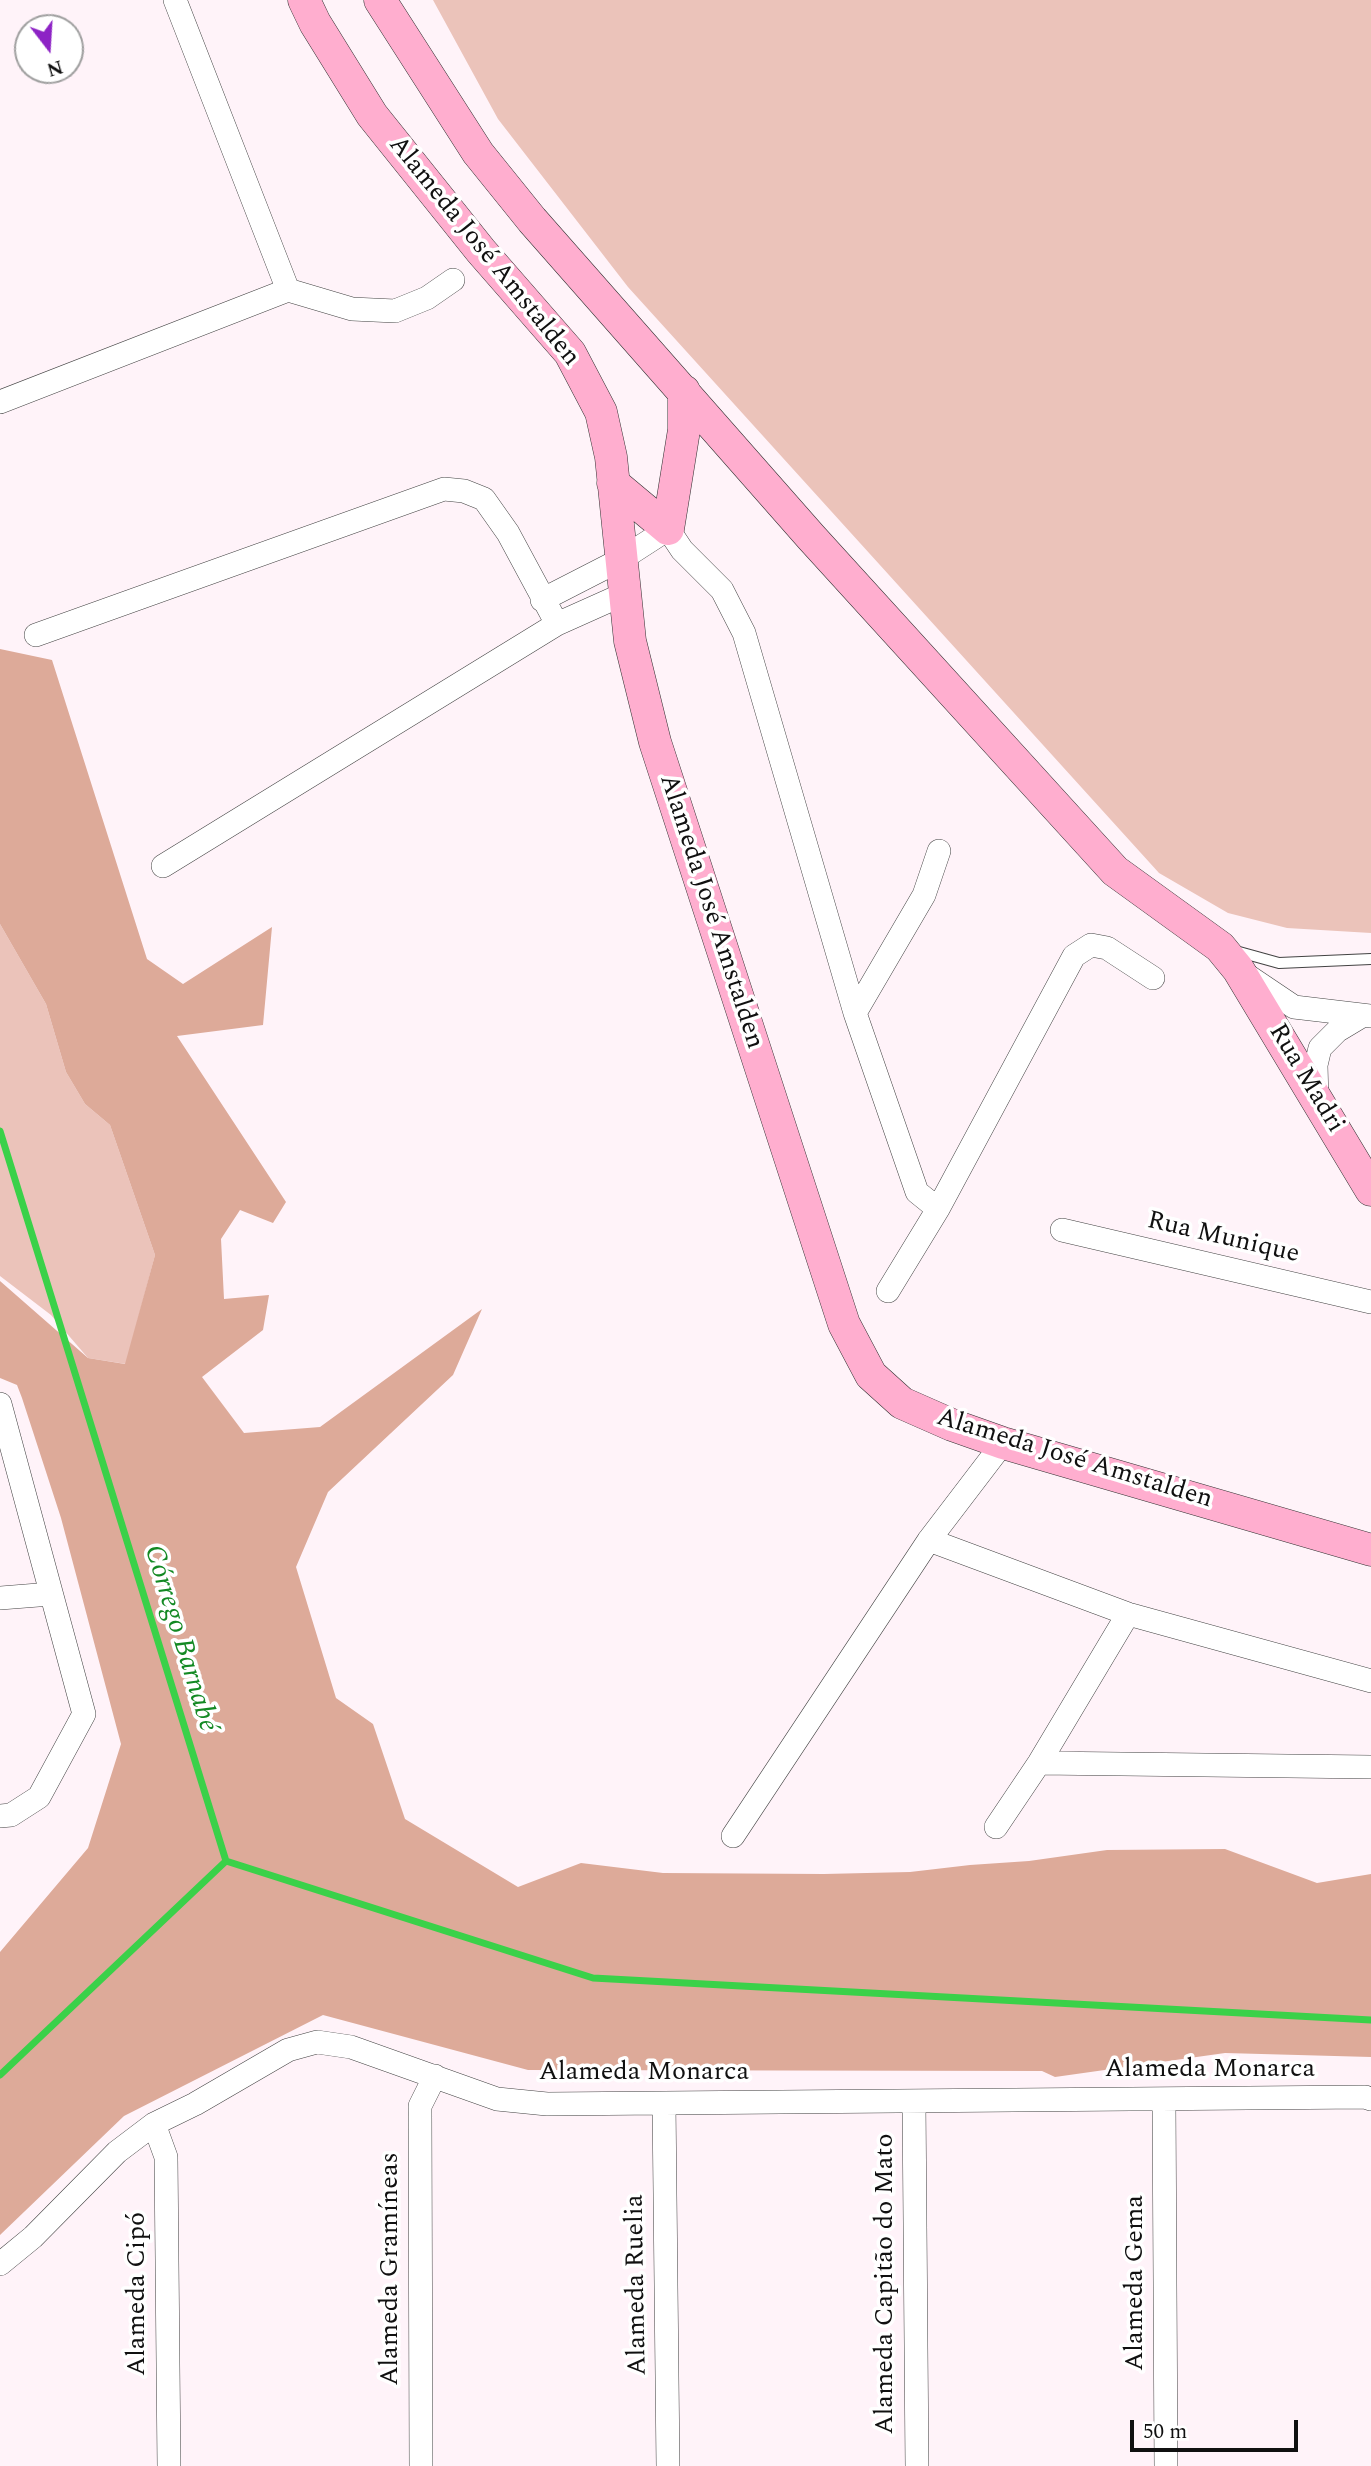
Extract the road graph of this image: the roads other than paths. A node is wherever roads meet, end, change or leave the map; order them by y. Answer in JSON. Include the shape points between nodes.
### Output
{"nodes":[{"id":1,"x":175,"y":0,"type":"edge"},
{"id":2,"x":304,"y":0,"type":"edge"},
{"id":3,"x":380,"y":0,"type":"edge"},
{"id":4,"x":453,"y":280,"type":"dead end"},
{"id":5,"x":288,"y":290,"type":"junction"},
{"id":6,"x":684,"y":391,"type":"junction"},
{"id":7,"x":0,"y":402,"type":"edge"},
{"id":8,"x":613,"y":483,"type":"junction"},
{"id":9,"x":668,"y":529,"type":"junction"},
{"id":10,"x":620,"y":560,"type":"junction"},
{"id":11,"x":624,"y":594,"type":"junction"},
{"id":12,"x":542,"y":600,"type":"junction"},
{"id":13,"x":556,"y":624,"type":"junction"},
{"id":14,"x":36,"y":635,"type":"dead end"},
{"id":15,"x":939,"y":851,"type":"dead end"},
{"id":16,"x":163,"y":866,"type":"dead end"},
{"id":17,"x":1229,"y":958,"type":"junction"},
{"id":18,"x":1371,"y":958,"type":"edge"},
{"id":19,"x":1153,"y":978,"type":"dead end"},
{"id":20,"x":855,"y":1013,"type":"junction"},
{"id":21,"x":1366,"y":1016,"type":"edge"},
{"id":22,"x":1317,"y":1100,"type":"junction"},
{"id":23,"x":1371,"y":1190,"type":"edge"},
{"id":24,"x":938,"y":1209,"type":"junction"},
{"id":25,"x":1062,"y":1230,"type":"dead end"},
{"id":26,"x":888,"y":1291,"type":"dead end"},
{"id":27,"x":1371,"y":1302,"type":"edge"},
{"id":28,"x":0,"y":1405,"type":"edge"},
{"id":29,"x":1003,"y":1443,"type":"junction"},
{"id":30,"x":929,"y":1541,"type":"junction"},
{"id":31,"x":1371,"y":1550,"type":"edge"},
{"id":32,"x":51,"y":1594,"type":"junction"},
{"id":33,"x":0,"y":1598,"type":"edge"},
{"id":34,"x":1128,"y":1614,"type":"junction"},
{"id":35,"x":1371,"y":1681,"type":"edge"},
{"id":36,"x":1039,"y":1763,"type":"junction"},
{"id":37,"x":1371,"y":1767,"type":"edge"},
{"id":38,"x":0,"y":1816,"type":"edge"},
{"id":39,"x":996,"y":1827,"type":"dead end"},
{"id":40,"x":733,"y":1836,"type":"dead end"},
{"id":41,"x":435,"y":2076,"type":"junction"},
{"id":42,"x":1164,"y":2099,"type":"junction"},
{"id":43,"x":1371,"y":2099,"type":"edge"},
{"id":44,"x":914,"y":2101,"type":"junction"},
{"id":45,"x":664,"y":2103,"type":"junction"},
{"id":46,"x":154,"y":2124,"type":"junction"},
{"id":47,"x":0,"y":2264,"type":"edge"},
{"id":48,"x":169,"y":2466,"type":"edge"},
{"id":49,"x":421,"y":2466,"type":"edge"},
{"id":50,"x":668,"y":2466,"type":"edge"},
{"id":51,"x":917,"y":2466,"type":"edge"},
{"id":52,"x":1166,"y":2466,"type":"edge"}],
"edges":[{"from":1,"to":5,"type":"street"},
{"from":2,"to":8,"type":"street","name":"Alameda José Amstalden","via":[[372,115],[570,353],[601,412]]},
{"from":3,"to":6,"type":"street","via":[[478,153]]},
{"from":4,"to":5,"type":"street","via":[[427,298],[395,311],[352,309]]},
{"from":5,"to":7,"type":"street"},
{"from":6,"to":9,"type":"street","via":[[684,430]]},
{"from":6,"to":17,"type":"street","via":[[1115,871]]},
{"from":8,"to":9,"type":"street"},
{"from":8,"to":10,"type":"street","name":"Alameda José Amstalden"},
{"from":9,"to":10,"type":"street"},
{"from":9,"to":20,"type":"street","via":[[722,590],[744,633]]},
{"from":10,"to":11,"type":"street","name":"Alameda José Amstalden"},
{"from":10,"to":12,"type":"street"},
{"from":11,"to":13,"type":"street"},
{"from":11,"to":29,"type":"street","name":"Alameda José Amstalden","via":[[630,641],[655,741],[844,1324],[871,1375],[902,1403]]},
{"from":12,"to":13,"type":"street"},
{"from":12,"to":14,"type":"street","via":[[508,533],[484,499],[444,489]]},
{"from":13,"to":16,"type":"street"},
{"from":15,"to":20,"type":"street","via":[[925,895]]},
{"from":17,"to":18,"type":"lane","via":[[1279,963]]},
{"from":17,"to":21,"type":"street","via":[[1294,1007]]},
{"from":17,"to":22,"type":"street","name":"Rua Madri"},
{"from":19,"to":24,"type":"street","via":[[1107,948],[1091,945],[1074,956]]},
{"from":20,"to":24,"type":"street","via":[[917,1192]]},
{"from":21,"to":22,"type":"street","via":[[1337,1031],[1321,1048],[1316,1065]]},
{"from":22,"to":23,"type":"street","name":"Rua Madri"},
{"from":24,"to":26,"type":"street"},
{"from":25,"to":27,"type":"street","name":"Rua Munique"},
{"from":28,"to":32,"type":"street"},
{"from":29,"to":30,"type":"street"},
{"from":29,"to":31,"type":"street","name":"Alameda José Amstalden"},
{"from":30,"to":34,"type":"street"},
{"from":30,"to":40,"type":"street"},
{"from":32,"to":33,"type":"street"},
{"from":32,"to":38,"type":"street","via":[[83,1714],[39,1797],[11,1815]]},
{"from":34,"to":35,"type":"street"},
{"from":34,"to":36,"type":"street"},
{"from":36,"to":37,"type":"street"},
{"from":36,"to":39,"type":"street"},
{"from":41,"to":45,"type":"street","name":"Alameda Monarca","via":[[497,2098],[547,2104]]},
{"from":41,"to":46,"type":"street","name":"Alameda Monarca","via":[[351,2047],[317,2042],[288,2050]]},
{"from":41,"to":49,"type":"street","name":"Alameda Gramíneas","via":[[420,2106]]},
{"from":42,"to":43,"type":"street","name":"Alameda Monarca"},
{"from":42,"to":44,"type":"street","name":"Alameda Monarca"},
{"from":42,"to":52,"type":"street","name":"Alameda Gema"},
{"from":44,"to":45,"type":"street","name":"Alameda Monarca"},
{"from":44,"to":51,"type":"street","name":"Alameda Capitão do Mato"},
{"from":45,"to":50,"type":"street","name":"Alameda Ruelia"},
{"from":46,"to":47,"type":"street","name":"Alameda Monarca","via":[[117,2152]]},
{"from":46,"to":48,"type":"street","name":"Alameda Cipó","via":[[166,2157]]}]}
